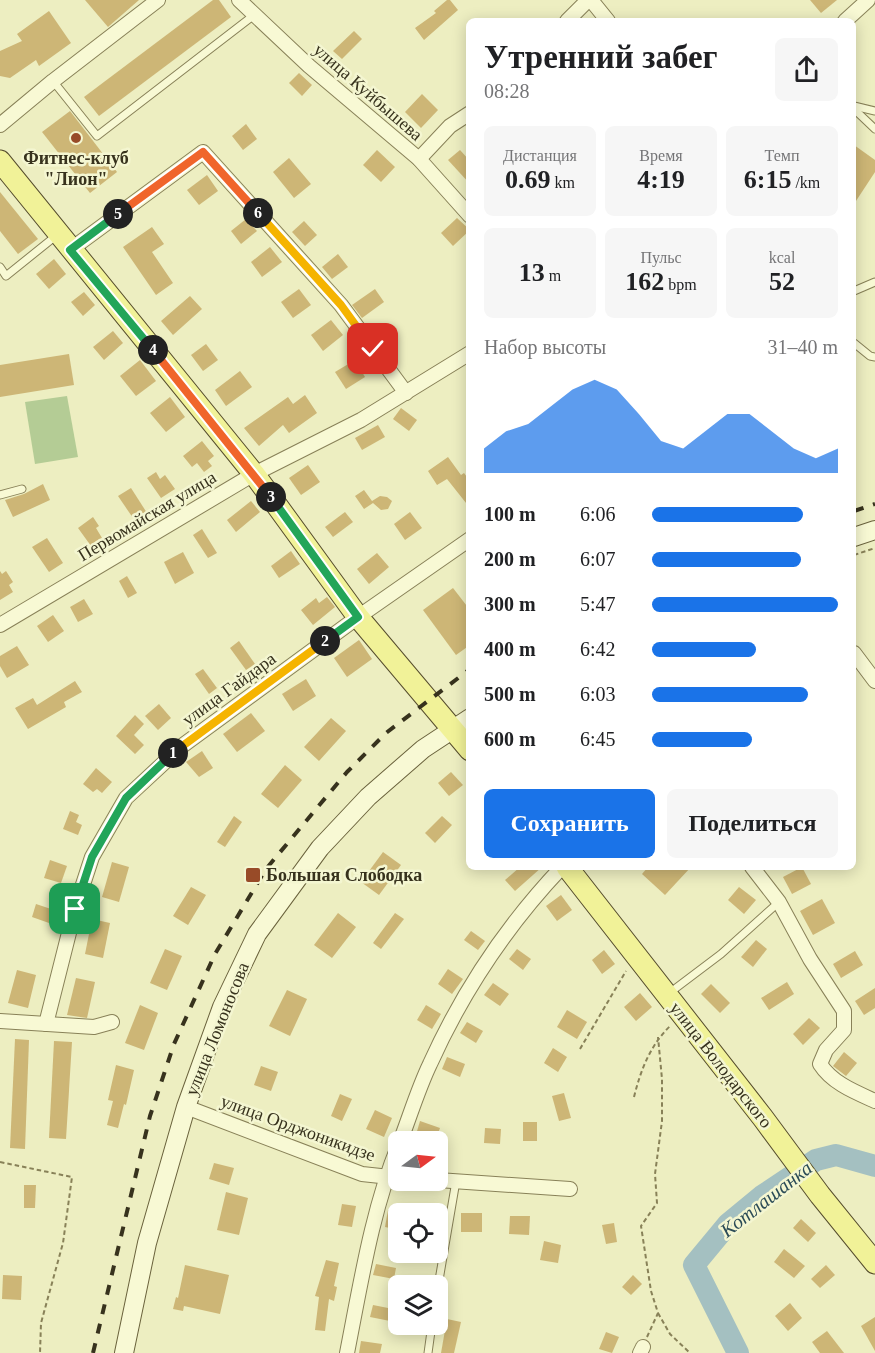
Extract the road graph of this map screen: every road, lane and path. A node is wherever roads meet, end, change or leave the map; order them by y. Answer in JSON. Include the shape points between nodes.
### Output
{"nodes":[{"id":1,"x":158,"y":0,"type":"edge"},
{"id":2,"x":239,"y":0,"type":"edge"},
{"id":3,"x":589,"y":0,"type":"edge"},
{"id":4,"x":868,"y":0,"type":"edge"},
{"id":5,"x":254,"y":15,"type":"junction"},
{"id":6,"x":570,"y":18,"type":"edge"},
{"id":7,"x":605,"y":18,"type":"edge"},
{"id":8,"x":848,"y":18,"type":"edge"},
{"id":9,"x":52,"y":81,"type":"junction"},
{"id":10,"x":856,"y":107,"type":"edge"},
{"id":11,"x":856,"y":109,"type":"edge"},
{"id":12,"x":875,"y":111,"type":"edge"},
{"id":13,"x":466,"y":116,"type":"edge"},
{"id":14,"x":0,"y":124,"type":"edge"},
{"id":15,"x":875,"y":129,"type":"edge"},
{"id":16,"x":419,"y":159,"type":"junction"},
{"id":17,"x":0,"y":161,"type":"edge"},
{"id":18,"x":466,"y":212,"type":"edge"},
{"id":19,"x":64,"y":242,"type":"junction"},
{"id":20,"x":0,"y":267,"type":"edge"},
{"id":21,"x":875,"y":282,"type":"edge"},
{"id":22,"x":856,"y":290,"type":"edge"},
{"id":23,"x":856,"y":345,"type":"edge"},
{"id":24,"x":466,"y":356,"type":"edge"},
{"id":25,"x":875,"y":357,"type":"edge"},
{"id":26,"x":406,"y":393,"type":"junction"},
{"id":27,"x":254,"y":474,"type":"junction"},
{"id":28,"x":22,"y":489,"type":"dead end"},
{"id":29,"x":0,"y":495,"type":"edge"},
{"id":30,"x":875,"y":530,"type":"edge"},
{"id":31,"x":856,"y":536,"type":"edge"},
{"id":32,"x":466,"y":542,"type":"edge"},
{"id":33,"x":875,"y":548,"type":"edge"},
{"id":34,"x":856,"y":554,"type":"edge"},
{"id":35,"x":358,"y":617,"type":"junction"},
{"id":36,"x":0,"y":625,"type":"edge"},
{"id":37,"x":856,"y":657,"type":"edge"},
{"id":38,"x":875,"y":681,"type":"edge"},
{"id":39,"x":461,"y":724,"type":"edge"},
{"id":40,"x":466,"y":738,"type":"edge"},
{"id":41,"x":559,"y":870,"type":"edge"},
{"id":42,"x":569,"y":870,"type":"edge"},
{"id":43,"x":754,"y":870,"type":"edge"},
{"id":44,"x":779,"y":902,"type":"junction"},
{"id":45,"x":635,"y":955,"type":"junction"},
{"id":46,"x":666,"y":996,"type":"junction"},
{"id":47,"x":681,"y":1015,"type":"junction"},
{"id":48,"x":0,"y":1021,"type":"edge"},
{"id":49,"x":112,"y":1022,"type":"dead end"},
{"id":50,"x":46,"y":1024,"type":"junction"},
{"id":51,"x":658,"y":1037,"type":"junction"},
{"id":52,"x":580,"y":1049,"type":"dead end"},
{"id":53,"x":634,"y":1096,"type":"dead end"},
{"id":54,"x":875,"y":1101,"type":"edge"},
{"id":55,"x":186,"y":1107,"type":"junction"},
{"id":56,"x":404,"y":1131,"type":"edge"},
{"id":57,"x":0,"y":1162,"type":"edge"},
{"id":58,"x":388,"y":1176,"type":"edge"},
{"id":59,"x":448,"y":1181,"type":"edge"},
{"id":60,"x":456,"y":1181,"type":"junction"},
{"id":61,"x":388,"y":1189,"type":"edge"},
{"id":62,"x":570,"y":1190,"type":"dead end"},
{"id":63,"x":875,"y":1263,"type":"edge"},
{"id":64,"x":440,"y":1275,"type":"edge"},
{"id":65,"x":658,"y":1312,"type":"junction"},
{"id":66,"x":430,"y":1335,"type":"edge"},
{"id":67,"x":641,"y":1350,"type":"edge"},
{"id":68,"x":40,"y":1353,"type":"edge"},
{"id":69,"x":124,"y":1353,"type":"edge"},
{"id":70,"x":347,"y":1353,"type":"edge"},
{"id":71,"x":428,"y":1353,"type":"edge"},
{"id":72,"x":690,"y":1353,"type":"edge"}],
"edges":[{"from":1,"to":9,"type":"street"},
{"from":2,"to":5,"type":"street","name":"улица Куйбышева"},
{"from":3,"to":6,"type":"street"},
{"from":3,"to":7,"type":"street"},
{"from":4,"to":8,"type":"street"},
{"from":5,"to":9,"type":"lane","via":[[97,136]]},
{"from":5,"to":16,"type":"street","name":"улица Куйбышева"},
{"from":9,"to":14,"type":"street"},
{"from":10,"to":12,"type":"lane"},
{"from":11,"to":15,"type":"lane"},
{"from":13,"to":16,"type":"street","via":[[450,126]]},
{"from":16,"to":18,"type":"street","name":"улица Куйбышева"},
{"from":17,"to":19,"type":"main road"},
{"from":19,"to":20,"type":"lane","via":[[6,276]]},
{"from":19,"to":26,"type":"street","via":[[203,152],[341,305]]},
{"from":19,"to":27,"type":"main road"},
{"from":21,"to":22,"type":"lane"},
{"from":23,"to":25,"type":"lane"},
{"from":24,"to":26,"type":"street","name":"Первомайская улица"},
{"from":26,"to":27,"type":"street","name":"Первомайская улица"},
{"from":27,"to":35,"type":"main road"},
{"from":27,"to":36,"type":"street","name":"Первомайская улица"},
{"from":28,"to":29,"type":"lane"},
{"from":30,"to":31,"type":"street"},
{"from":32,"to":35,"type":"street","name":"улица Гайдара"},
{"from":33,"to":34,"type":"path"},
{"from":35,"to":39,"type":"main road"},
{"from":35,"to":50,"type":"street","name":"улица Гайдара","via":[[182,746],[126,798],[92,857]]},
{"from":37,"to":38,"type":"street"},
{"from":39,"to":40,"type":"main road"},
{"from":39,"to":55,"type":"street","name":"улица Ломоносова","via":[[423,749],[368,797],[320,848],[278,902],[239,968]]},
{"from":41,"to":56,"type":"street","via":[[531,902],[465,996],[429,1066]]},
{"from":42,"to":45,"type":"main road","name":"улица Володарского"},
{"from":43,"to":44,"type":"street"},
{"from":44,"to":46,"type":"lane"},
{"from":44,"to":54,"type":"street","via":[[844,1011],[844,1030],[826,1050],[820,1064],[847,1088]]},
{"from":45,"to":46,"type":"main road","name":"улица Володарского"},
{"from":45,"to":52,"type":"path"},
{"from":46,"to":47,"type":"main road","name":"улица Володарского"},
{"from":47,"to":51,"type":"path"},
{"from":47,"to":63,"type":"main road","name":"улица Володарского"},
{"from":48,"to":50,"type":"street"},
{"from":49,"to":50,"type":"street","via":[[94,1027]]},
{"from":51,"to":53,"type":"path","via":[[642,1065]]},
{"from":51,"to":65,"type":"path","via":[[663,1079],[655,1174],[657,1203],[641,1226]]},
{"from":55,"to":58,"type":"street","name":"улица Орджоникидзе","via":[[351,1170]]},
{"from":55,"to":69,"type":"street","name":"улица Ломоносова","via":[[147,1243]]},
{"from":57,"to":68,"type":"path","via":[[72,1177],[63,1243],[41,1323]]},
{"from":59,"to":60,"type":"street"},
{"from":60,"to":62,"type":"street"},
{"from":60,"to":64,"type":"lane"},
{"from":61,"to":70,"type":"street","via":[[364,1263]]},
{"from":65,"to":67,"type":"path"},
{"from":65,"to":72,"type":"path","via":[[670,1334]]},
{"from":66,"to":71,"type":"lane"}]}
